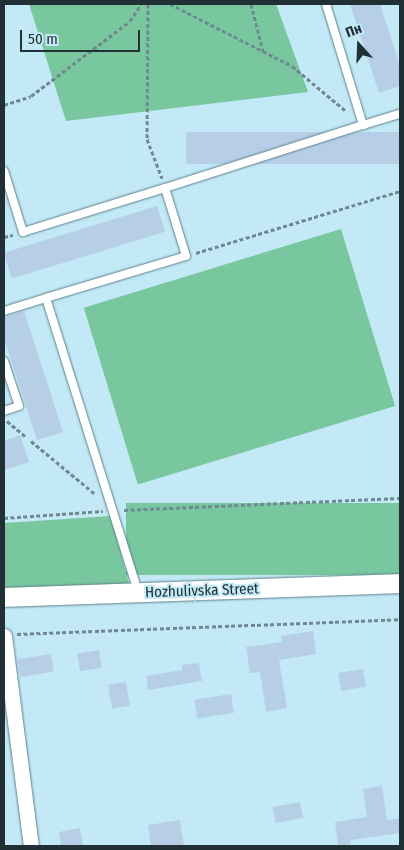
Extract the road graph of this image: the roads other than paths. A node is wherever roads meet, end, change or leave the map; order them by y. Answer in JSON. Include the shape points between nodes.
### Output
{"nodes":[{"id":1,"x":326,"y":4,"type":"edge"},
{"id":2,"x":400,"y":114,"type":"edge"},
{"id":3,"x":363,"y":125,"type":"junction"},
{"id":4,"x":4,"y":171,"type":"edge"},
{"id":5,"x":165,"y":188,"type":"junction"},
{"id":6,"x":46,"y":298,"type":"junction"},
{"id":7,"x":4,"y":311,"type":"edge"},
{"id":8,"x":4,"y":361,"type":"edge"},
{"id":9,"x":4,"y":411,"type":"edge"},
{"id":10,"x":400,"y":583,"type":"edge"},
{"id":11,"x":139,"y":594,"type":"junction"},
{"id":12,"x":4,"y":597,"type":"edge"},
{"id":13,"x":9,"y":635,"type":"edge"},
{"id":14,"x":31,"y":846,"type":"edge"}],
"edges":[{"from":1,"to":3,"type":"lane"},
{"from":2,"to":3,"type":"lane"},
{"from":3,"to":5,"type":"lane"},
{"from":4,"to":5,"type":"lane","via":[[23,232]]},
{"from":5,"to":6,"type":"lane","via":[[186,256]]},
{"from":6,"to":7,"type":"lane"},
{"from":6,"to":11,"type":"lane"},
{"from":8,"to":9,"type":"lane","via":[[19,406]]},
{"from":10,"to":11,"type":"street","name":"Hozhulivska Street"},
{"from":11,"to":12,"type":"street","name":"Hozhulivska Street"},
{"from":13,"to":14,"type":"street"}]}
